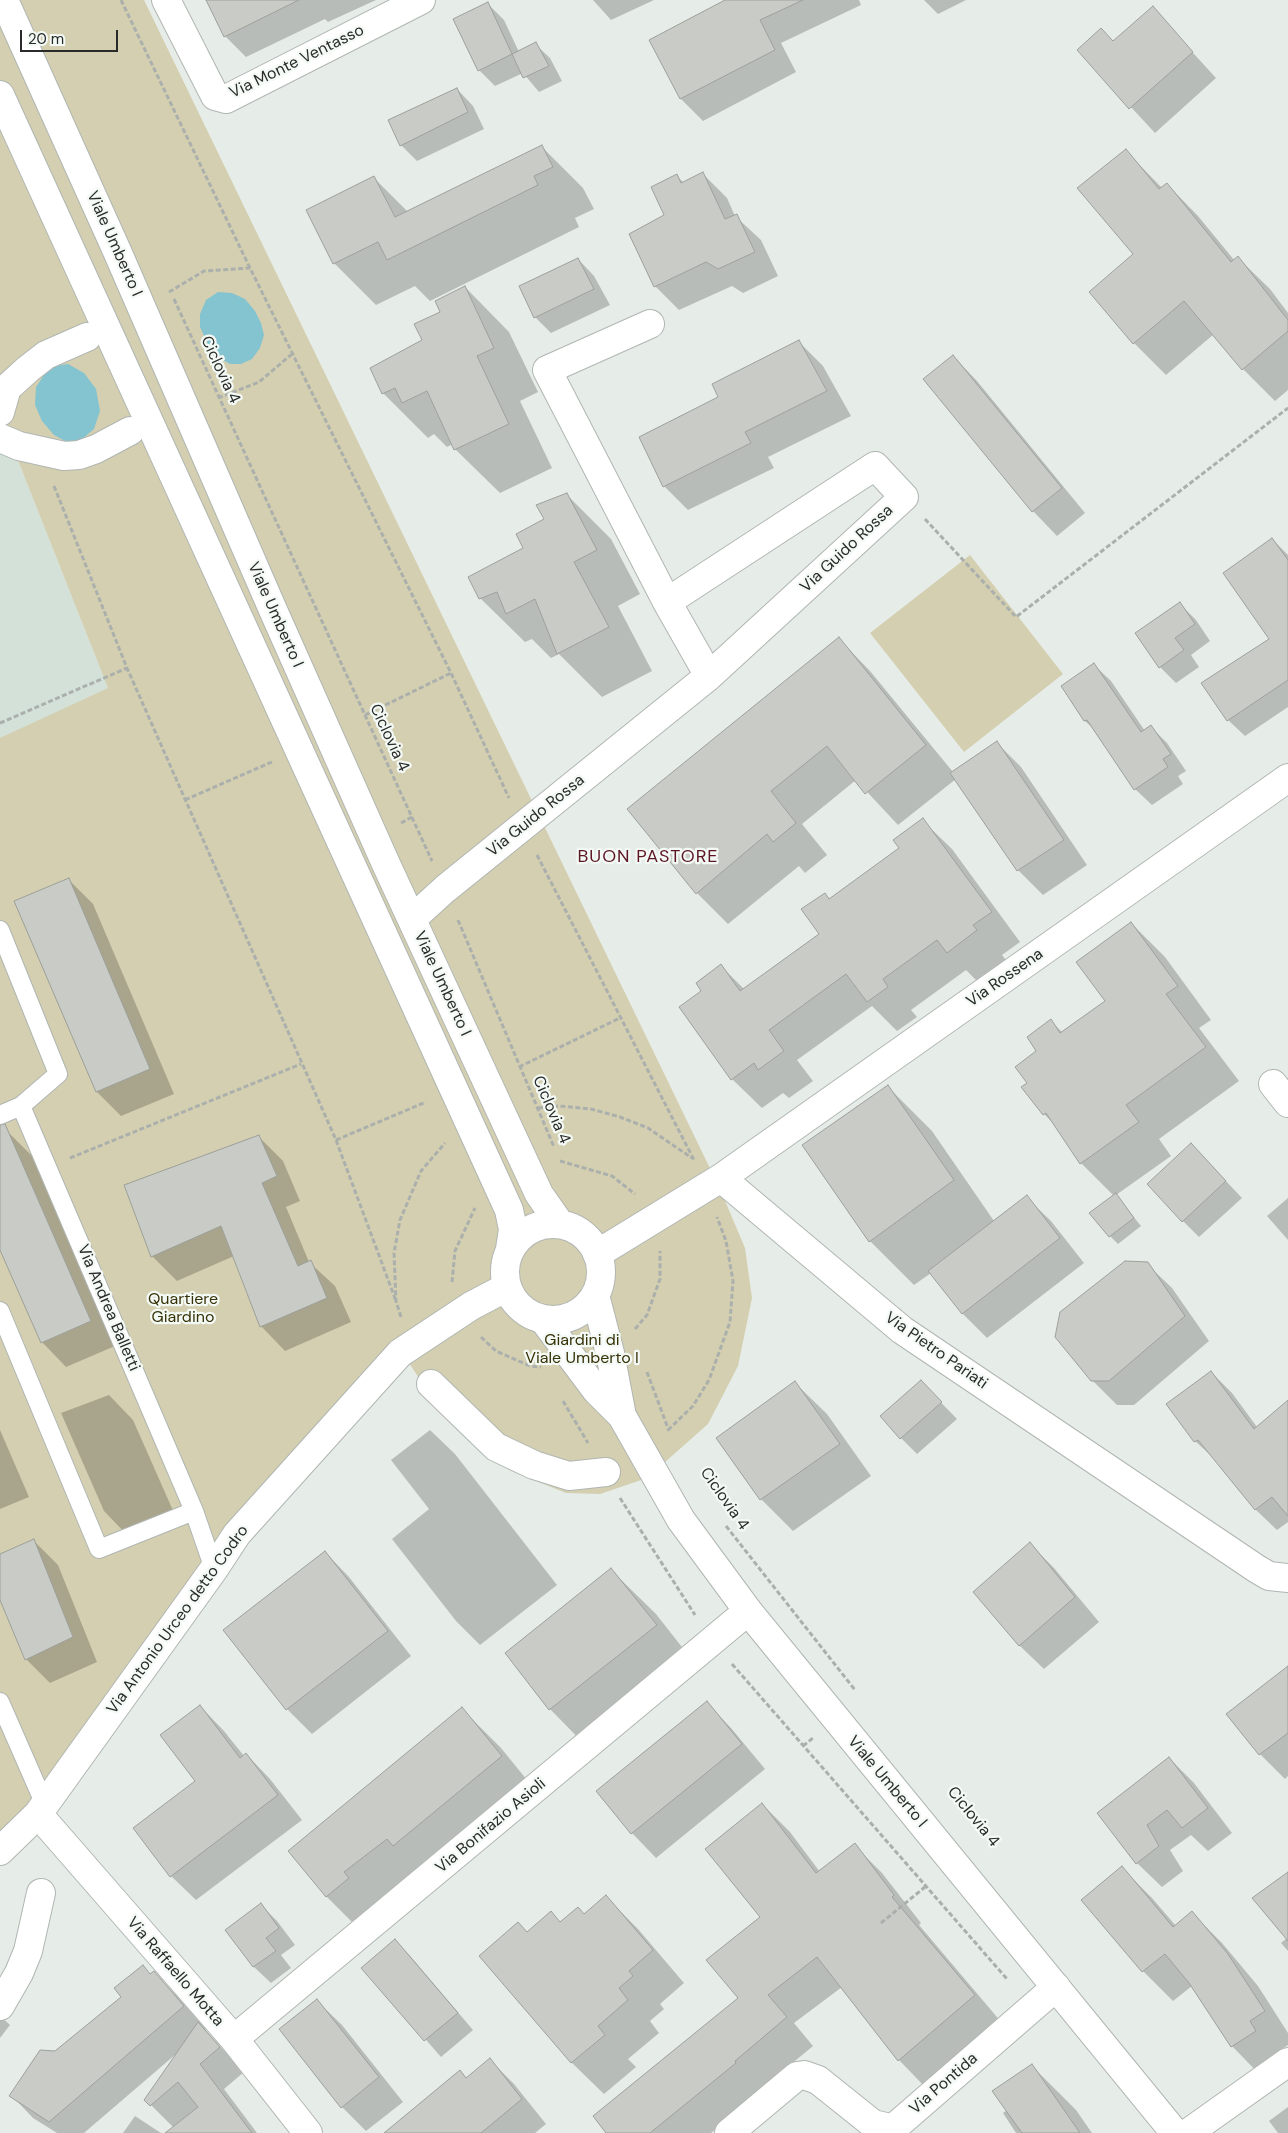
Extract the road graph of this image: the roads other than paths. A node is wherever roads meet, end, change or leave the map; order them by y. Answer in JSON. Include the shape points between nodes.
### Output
{"nodes":[{"id":1,"x":4,"y":0,"type":"edge"},
{"id":2,"x":166,"y":0,"type":"edge"},
{"id":3,"x":421,"y":0,"type":"edge"},
{"id":4,"x":0,"y":95,"type":"edge"},
{"id":5,"x":650,"y":324,"type":"dead end"},
{"id":6,"x":87,"y":337,"type":"dead end"},
{"id":7,"x":0,"y":412,"type":"edge"},
{"id":8,"x":130,"y":431,"type":"dead end"},
{"id":9,"x":0,"y":438,"type":"edge"},
{"id":10,"x":667,"y":602,"type":"junction"},
{"id":11,"x":709,"y":676,"type":"junction"},
{"id":12,"x":1288,"y":778,"type":"edge"},
{"id":13,"x":412,"y":919,"type":"junction"},
{"id":14,"x":1,"y":941,"type":"edge"},
{"id":15,"x":21,"y":1106,"type":"junction"},
{"id":16,"x":0,"y":1115,"type":"edge"},
{"id":17,"x":713,"y":1182,"type":"junction"},
{"id":18,"x":560,"y":1224,"type":"junction"},
{"id":19,"x":510,"y":1249,"type":"junction"},
{"id":20,"x":598,"y":1254,"type":"junction"},
{"id":21,"x":507,"y":1287,"type":"junction"},
{"id":22,"x":595,"y":1294,"type":"junction"},
{"id":23,"x":0,"y":1311,"type":"edge"},
{"id":24,"x":544,"y":1319,"type":"junction"},
{"id":25,"x":431,"y":1384,"type":"dead end"},
{"id":26,"x":622,"y":1416,"type":"junction"},
{"id":27,"x":606,"y":1472,"type":"dead end"},
{"id":28,"x":194,"y":1511,"type":"junction"},
{"id":29,"x":214,"y":1569,"type":"junction"},
{"id":30,"x":1288,"y":1578,"type":"edge"},
{"id":31,"x":748,"y":1611,"type":"junction"},
{"id":32,"x":0,"y":1702,"type":"edge"},
{"id":33,"x":42,"y":1810,"type":"junction"},
{"id":34,"x":0,"y":1851,"type":"edge"},
{"id":35,"x":40,"y":1893,"type":"dead end"},
{"id":36,"x":1056,"y":1987,"type":"junction"},
{"id":37,"x":0,"y":2006,"type":"edge"},
{"id":38,"x":234,"y":2039,"type":"junction"},
{"id":39,"x":1288,"y":2062,"type":"edge"},
{"id":40,"x":308,"y":2133,"type":"edge"},
{"id":41,"x":729,"y":2133,"type":"edge"},
{"id":42,"x":1174,"y":2133,"type":"edge"},
{"id":43,"x":1188,"y":2133,"type":"edge"}],
"edges":[{"from":1,"to":13,"type":"street","name":"Viale Umberto I"},
{"from":2,"to":3,"type":"street","name":"Via Monte Ventasso","via":[[215,96],[226,99]]},
{"from":4,"to":19,"type":"street","name":"Viale Umberto I","via":[[510,1210],[513,1229]]},
{"from":5,"to":10,"type":"street","via":[[547,370]]},
{"from":6,"to":7,"type":"street","via":[[46,355],[28,369],[7,388]]},
{"from":8,"to":9,"type":"street","via":[[96,449],[64,456],[19,446]]},
{"from":10,"to":11,"type":"street"},
{"from":10,"to":11,"type":"street","name":"Via Guido Rossa","via":[[874,466],[904,497]]},
{"from":11,"to":13,"type":"street","name":"Via Guido Rossa"},
{"from":12,"to":17,"type":"street","name":"Via Rossena"},
{"from":13,"to":18,"type":"street","name":"Viale Umberto I","via":[[539,1194]]},
{"from":14,"to":15,"type":"lane","via":[[58,1074]]},
{"from":15,"to":16,"type":"lane"},
{"from":15,"to":28,"type":"lane","name":"Via Andrea Balletti"},
{"from":17,"to":20,"type":"street"},
{"from":17,"to":30,"type":"street","name":"Via Pietro Pariati","via":[[902,1330],[1257,1569],[1269,1576]]},
{"from":18,"to":19,"type":"street","via":[[532,1228]]},
{"from":18,"to":20,"type":"street","via":[[582,1234]]},
{"from":19,"to":21,"type":"street","via":[[504,1274]]},
{"from":20,"to":22,"type":"street","via":[[600,1282]]},
{"from":21,"to":24,"type":"street","via":[[515,1302],[528,1313]]},
{"from":21,"to":29,"type":"street","name":"Via Antonio Urceo detto Codro","via":[[471,1306],[400,1354],[237,1534]]},
{"from":22,"to":24,"type":"street","via":[[575,1314],[563,1319]]},
{"from":22,"to":26,"type":"street","name":"Viale Umberto I"},
{"from":23,"to":28,"type":"lane","via":[[98,1549]]},
{"from":24,"to":26,"type":"street","name":"Viale Umberto I","via":[[596,1390]]},
{"from":25,"to":27,"type":"street","via":[[496,1447],[534,1465],[569,1476]]},
{"from":26,"to":31,"type":"street","name":"Viale Umberto I","via":[[681,1520]]},
{"from":28,"to":29,"type":"lane","name":"Via Andrea Balletti"},
{"from":29,"to":33,"type":"street","name":"Via Antonio Urceo detto Codro"},
{"from":31,"to":36,"type":"street","name":"Viale Umberto I"},
{"from":31,"to":38,"type":"street","name":"Via Bonifazio Asioli"},
{"from":32,"to":33,"type":"lane"},
{"from":33,"to":34,"type":"street","name":"Via Antonio Urceo detto Codro"},
{"from":33,"to":38,"type":"street","name":"Via Raffaello Motta"},
{"from":35,"to":37,"type":"street","via":[[28,1951]]},
{"from":36,"to":41,"type":"street","name":"Via Pontida","via":[[897,2125],[890,2128],[873,2124],[818,2080],[804,2075],[797,2076]]},
{"from":36,"to":42,"type":"street","name":"Viale Umberto I"},
{"from":38,"to":40,"type":"street","name":"Via Raffaello Motta"},
{"from":39,"to":43,"type":"street"}]}
